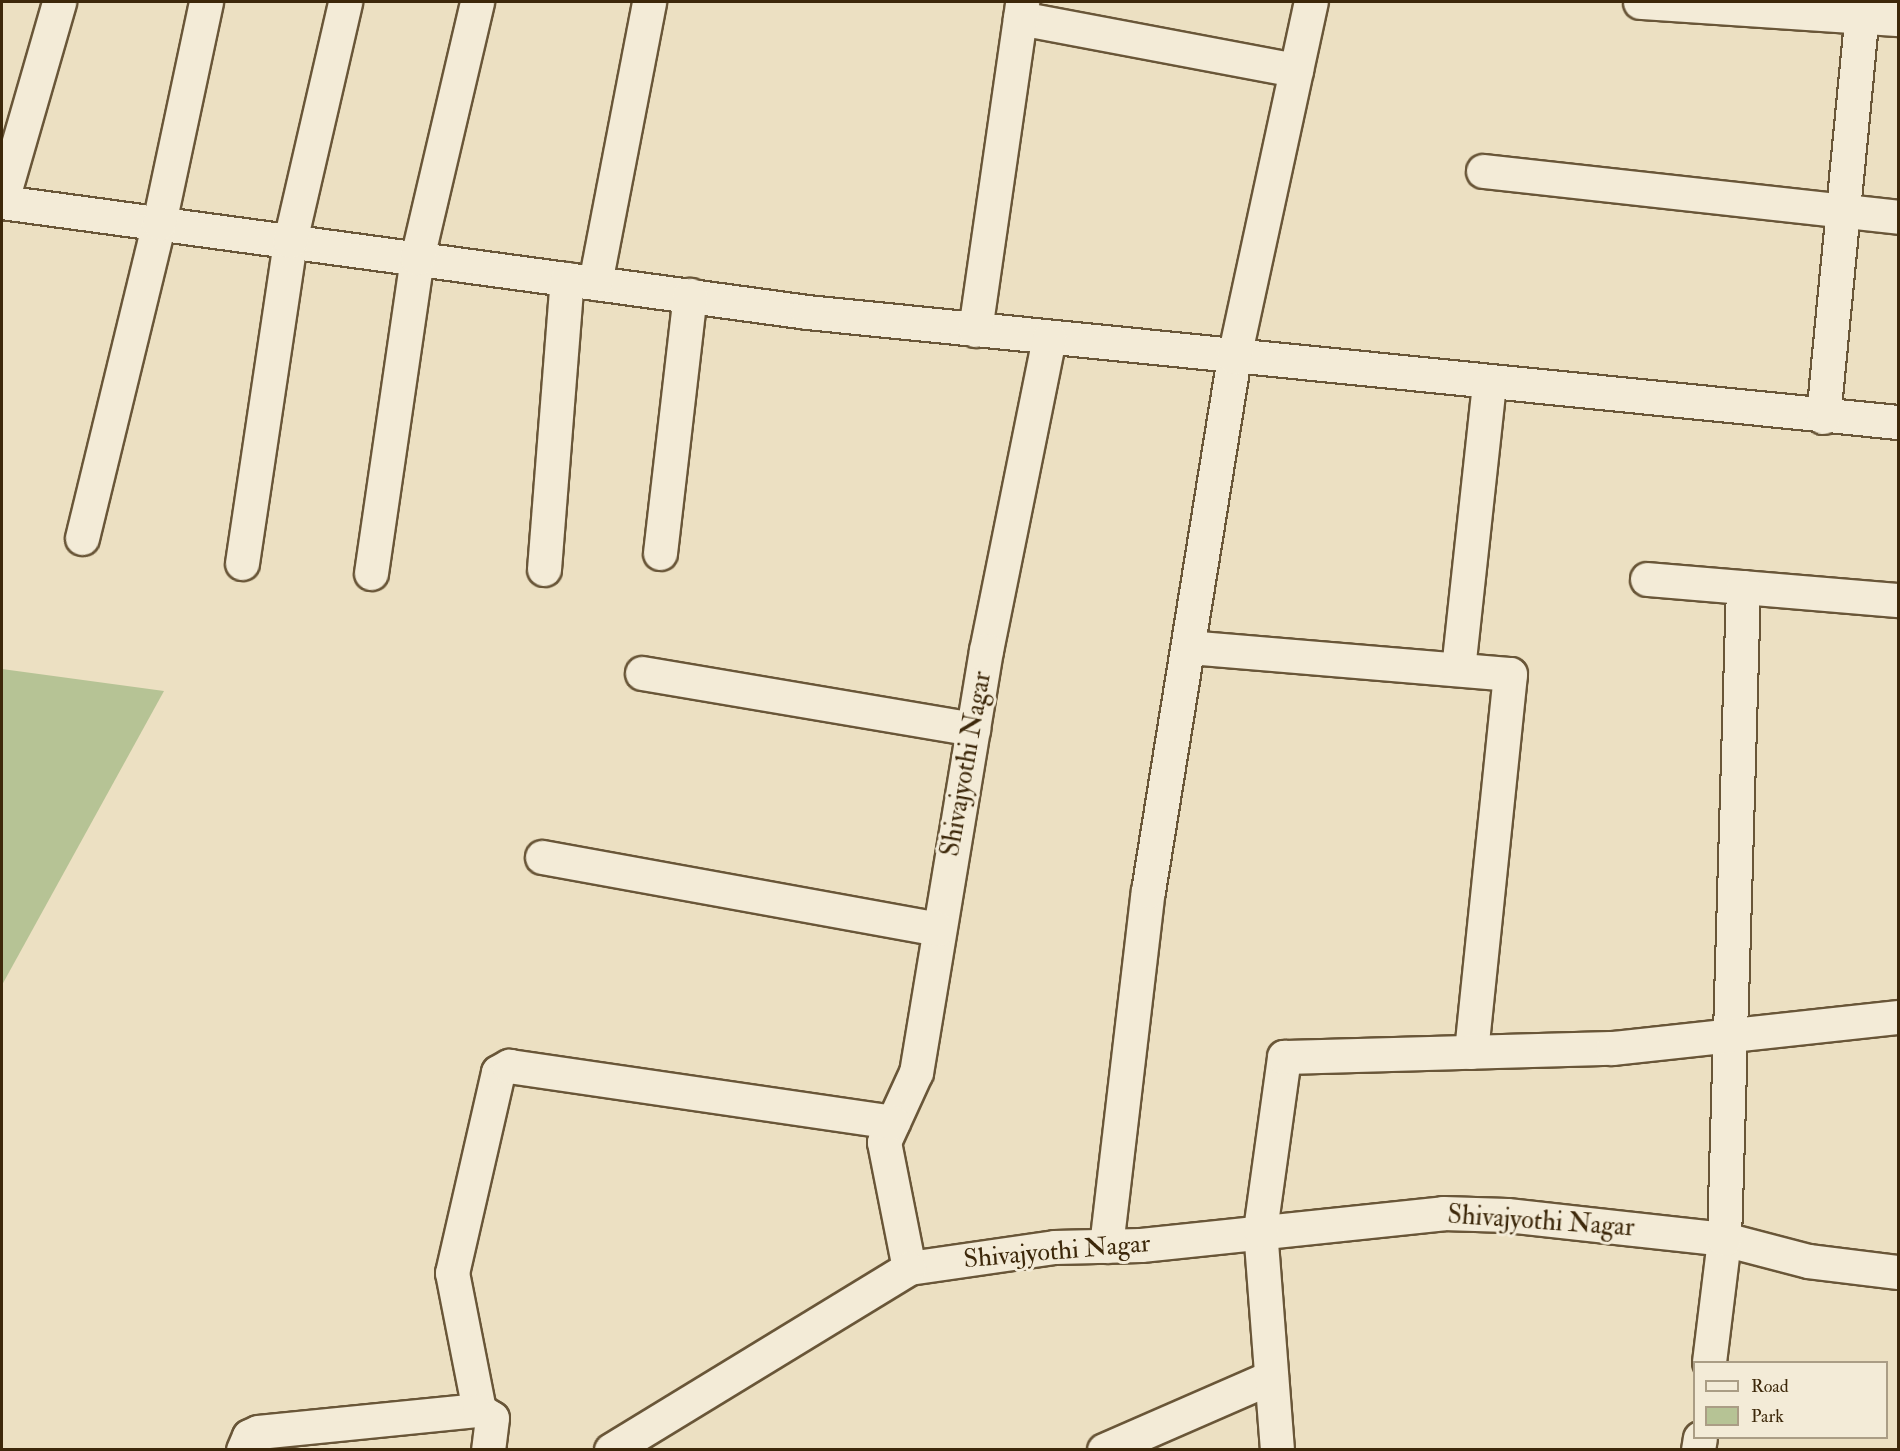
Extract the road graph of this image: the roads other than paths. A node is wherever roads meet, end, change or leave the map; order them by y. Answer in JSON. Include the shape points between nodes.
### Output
{"nodes":[{"id":1,"x":59,"y":2,"type":"edge"},
{"id":2,"x":206,"y":2,"type":"edge"},
{"id":3,"x":345,"y":2,"type":"edge"},
{"id":4,"x":477,"y":2,"type":"edge"},
{"id":5,"x":649,"y":2,"type":"edge"},
{"id":6,"x":1311,"y":2,"type":"edge"},
{"id":7,"x":1640,"y":2,"type":"edge"},
{"id":8,"x":1862,"y":9,"type":"edge"},
{"id":9,"x":1021,"y":10,"type":"edge"},
{"id":10,"x":1899,"y":19,"type":"edge"},
{"id":11,"x":1296,"y":70,"type":"junction"},
{"id":12,"x":1483,"y":171,"type":"dead end"},
{"id":13,"x":2,"y":201,"type":"edge"},
{"id":14,"x":1844,"y":214,"type":"junction"},
{"id":15,"x":1899,"y":217,"type":"edge"},
{"id":16,"x":159,"y":223,"type":"junction"},
{"id":17,"x":290,"y":241,"type":"junction"},
{"id":18,"x":417,"y":258,"type":"junction"},
{"id":19,"x":581,"y":281,"type":"junction"},
{"id":20,"x":690,"y":295,"type":"junction"},
{"id":21,"x":975,"y":330,"type":"junction"},
{"id":22,"x":1049,"y":338,"type":"junction"},
{"id":23,"x":1234,"y":357,"type":"junction"},
{"id":24,"x":1489,"y":383,"type":"junction"},
{"id":25,"x":1823,"y":417,"type":"junction"},
{"id":26,"x":1899,"y":422,"type":"edge"},
{"id":27,"x":82,"y":538,"type":"dead end"},
{"id":28,"x":660,"y":552,"type":"dead end"},
{"id":29,"x":242,"y":563,"type":"dead end"},
{"id":30,"x":544,"y":569,"type":"dead end"},
{"id":31,"x":371,"y":573,"type":"dead end"},
{"id":32,"x":1647,"y":579,"type":"dead end"},
{"id":33,"x":1743,"y":587,"type":"junction"},
{"id":34,"x":1899,"y":600,"type":"edge"},
{"id":35,"x":1188,"y":646,"type":"junction"},
{"id":36,"x":1458,"y":669,"type":"junction"},
{"id":37,"x":642,"y":673,"type":"dead end"},
{"id":38,"x":973,"y":729,"type":"junction"},
{"id":39,"x":542,"y":857,"type":"dead end"},
{"id":40,"x":938,"y":929,"type":"junction"},
{"id":41,"x":1899,"y":1017,"type":"edge"},
{"id":42,"x":1727,"y":1035,"type":"junction"},
{"id":43,"x":1471,"y":1052,"type":"junction"},
{"id":44,"x":893,"y":1122,"type":"junction"},
{"id":45,"x":1260,"y":1230,"type":"junction"},
{"id":46,"x":1724,"y":1239,"type":"junction"},
{"id":47,"x":1106,"y":1246,"type":"junction"},
{"id":48,"x":909,"y":1268,"type":"junction"},
{"id":49,"x":1899,"y":1272,"type":"edge"},
{"id":50,"x":1709,"y":1361,"type":"edge"},
{"id":51,"x":1271,"y":1377,"type":"junction"},
{"id":52,"x":479,"y":1410,"type":"junction"},
{"id":53,"x":243,"y":1449,"type":"edge"},
{"id":54,"x":488,"y":1449,"type":"edge"},
{"id":55,"x":611,"y":1449,"type":"edge"},
{"id":56,"x":1104,"y":1449,"type":"edge"},
{"id":57,"x":1277,"y":1449,"type":"edge"}],
"edges":[{"from":1,"to":13,"type":"street"},
{"from":2,"to":16,"type":"street"},
{"from":3,"to":17,"type":"street"},
{"from":4,"to":18,"type":"street"},
{"from":5,"to":19,"type":"street"},
{"from":6,"to":11,"type":"street"},
{"from":7,"to":8,"type":"street"},
{"from":8,"to":10,"type":"street"},
{"from":8,"to":14,"type":"street"},
{"from":9,"to":11,"type":"street"},
{"from":9,"to":21,"type":"street"},
{"from":11,"to":23,"type":"street"},
{"from":12,"to":14,"type":"street"},
{"from":13,"to":16,"type":"street"},
{"from":14,"to":15,"type":"street"},
{"from":14,"to":25,"type":"street"},
{"from":16,"to":17,"type":"street"},
{"from":16,"to":27,"type":"street"},
{"from":17,"to":18,"type":"street"},
{"from":17,"to":29,"type":"street"},
{"from":18,"to":19,"type":"street"},
{"from":18,"to":31,"type":"street"},
{"from":19,"to":20,"type":"street"},
{"from":19,"to":30,"type":"street"},
{"from":20,"to":21,"type":"street"},
{"from":20,"to":28,"type":"street"},
{"from":21,"to":22,"type":"street"},
{"from":22,"to":23,"type":"street"},
{"from":22,"to":38,"type":"street","name":"Shivajyothi Nagar"},
{"from":23,"to":24,"type":"street"},
{"from":23,"to":35,"type":"street"},
{"from":24,"to":25,"type":"street"},
{"from":24,"to":36,"type":"street"},
{"from":25,"to":26,"type":"street"},
{"from":32,"to":33,"type":"street"},
{"from":33,"to":34,"type":"street"},
{"from":33,"to":42,"type":"street","via":[[1744,678]]},
{"from":35,"to":36,"type":"street"},
{"from":35,"to":47,"type":"street","via":[[1148,891]]},
{"from":36,"to":43,"type":"street","via":[[1510,674]]},
{"from":37,"to":38,"type":"street"},
{"from":38,"to":40,"type":"street","name":"Shivajyothi Nagar"},
{"from":39,"to":40,"type":"street"},
{"from":40,"to":44,"type":"street","name":"Shivajyothi Nagar","via":[[916,1072]]},
{"from":41,"to":42,"type":"street"},
{"from":42,"to":43,"type":"street","via":[[1612,1048]]},
{"from":42,"to":46,"type":"street"},
{"from":43,"to":45,"type":"street","via":[[1284,1057]]},
{"from":44,"to":48,"type":"street","name":"Shivajyothi Nagar","via":[[884,1142]]},
{"from":44,"to":52,"type":"street","via":[[509,1066],[498,1072],[452,1273]]},
{"from":45,"to":46,"type":"street","name":"Shivajyothi Nagar","via":[[1443,1213],[1507,1215]]},
{"from":45,"to":47,"type":"street","name":"Shivajyothi Nagar"},
{"from":45,"to":51,"type":"street"},
{"from":46,"to":49,"type":"street","name":"Shivajyothi Nagar","via":[[1808,1261]]},
{"from":46,"to":50,"type":"street"},
{"from":47,"to":48,"type":"street","name":"Shivajyothi Nagar","via":[[1054,1247]]},
{"from":48,"to":55,"type":"street"},
{"from":51,"to":56,"type":"street"},
{"from":51,"to":57,"type":"street"},
{"from":52,"to":53,"type":"street","via":[[258,1432],[249,1436]]},
{"from":52,"to":54,"type":"street","via":[[492,1418]]}]}
